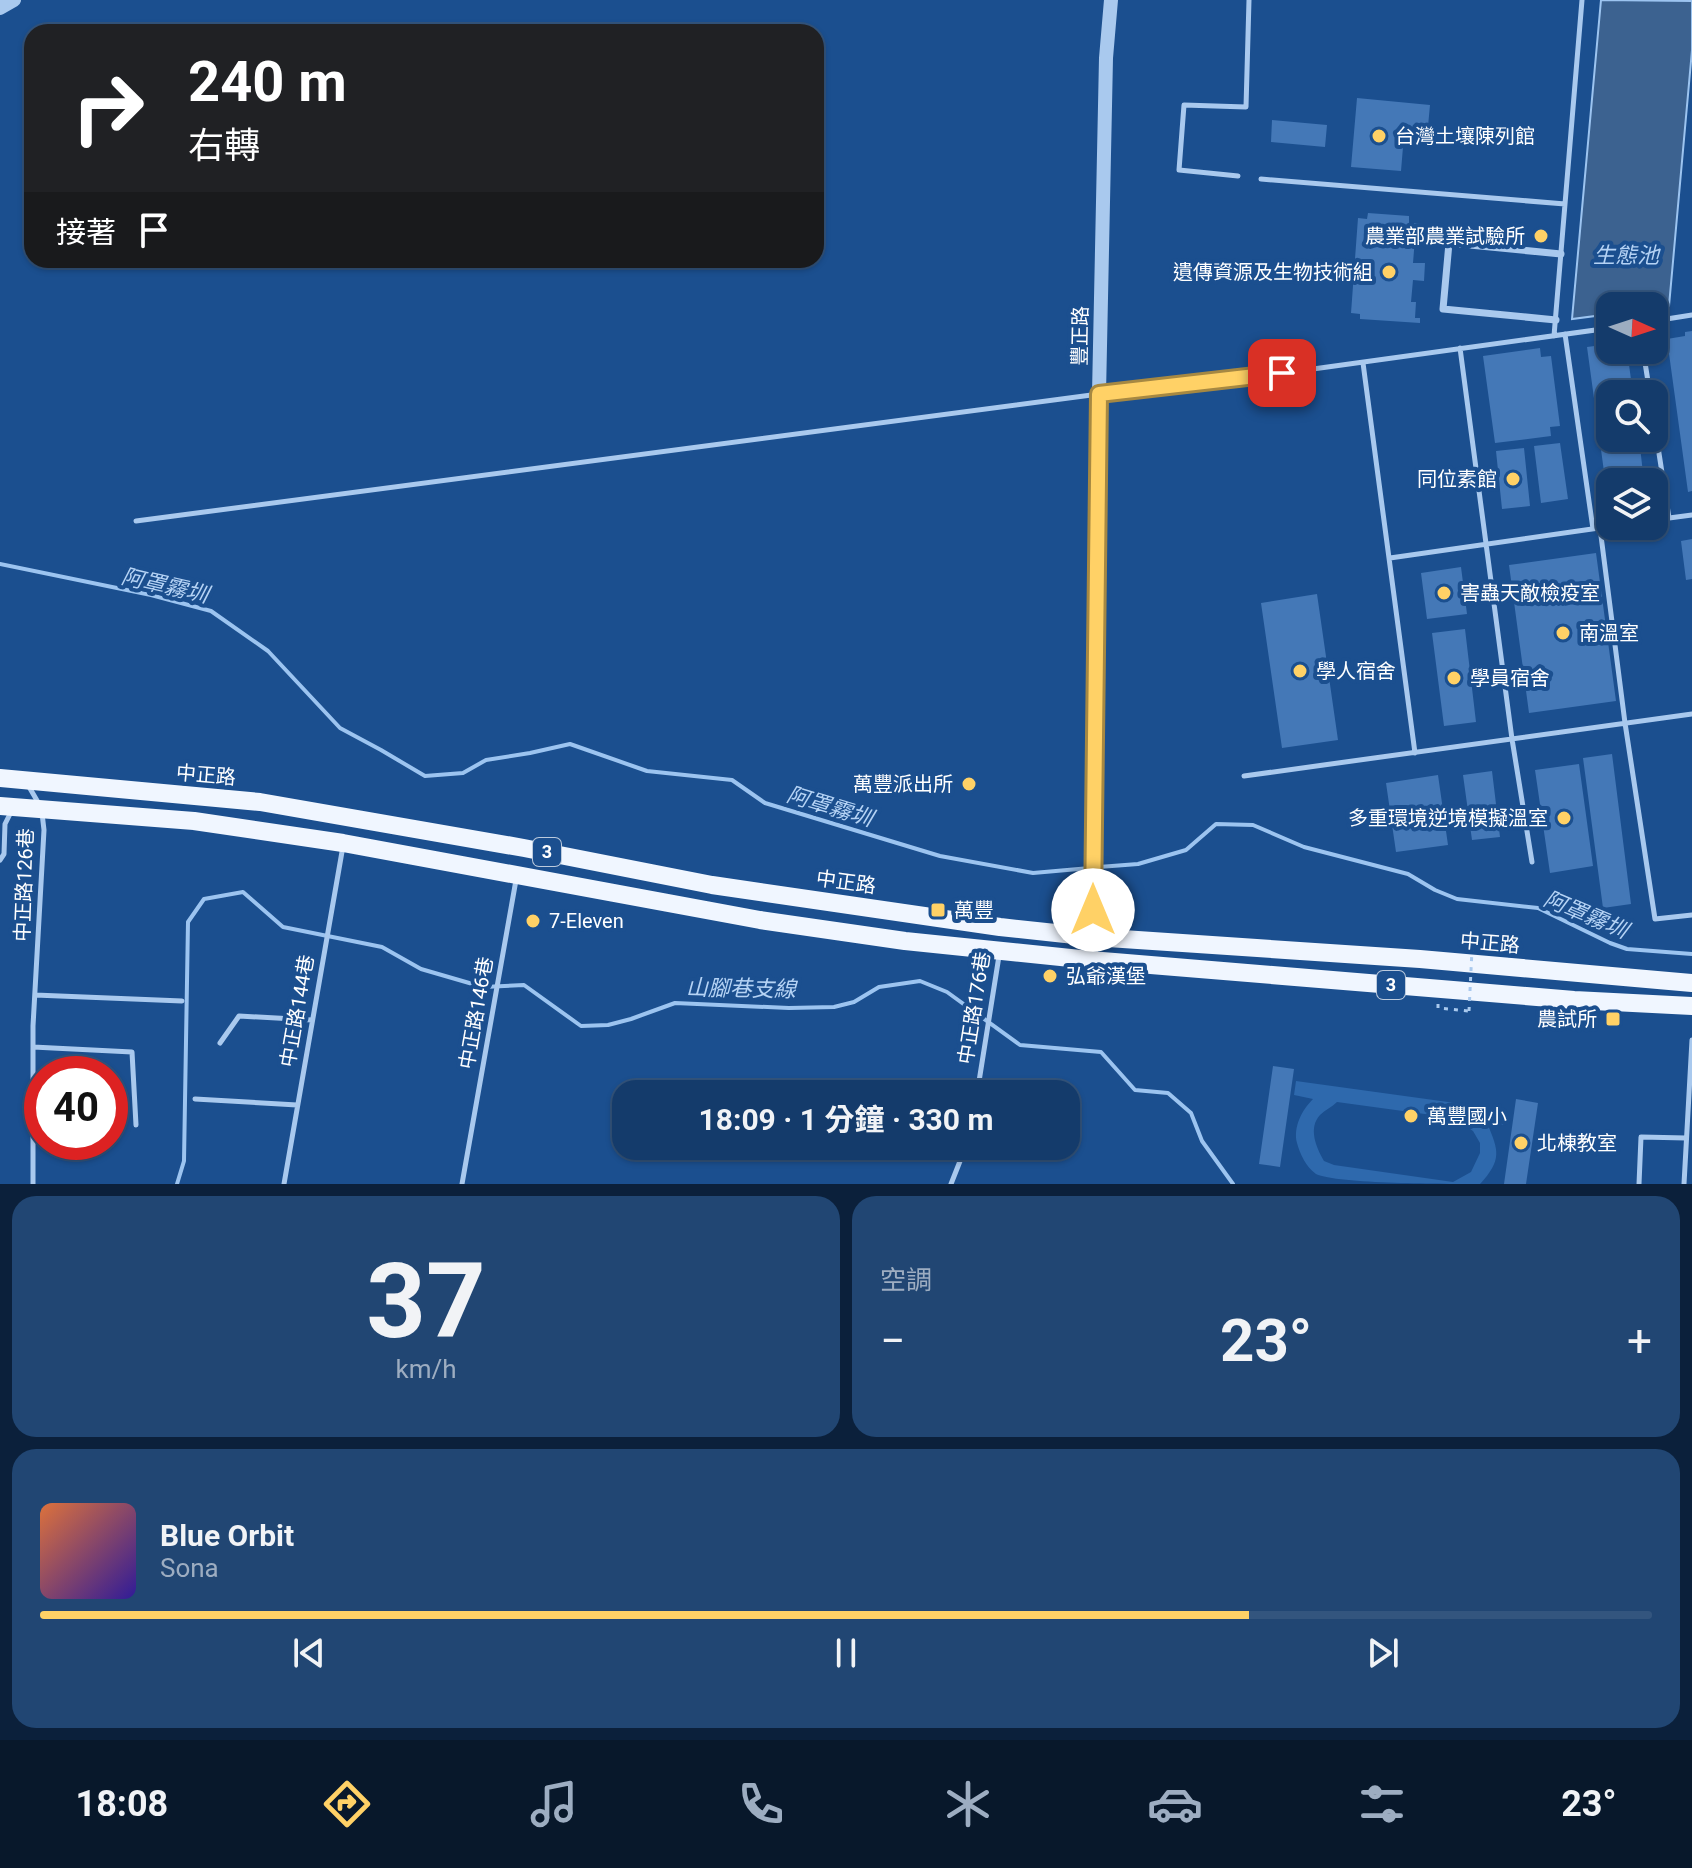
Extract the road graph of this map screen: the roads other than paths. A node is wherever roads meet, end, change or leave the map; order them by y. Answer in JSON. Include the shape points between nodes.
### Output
{"nodes":[{"id":1,"x":14,"y":0,"type":"edge"},
{"id":2,"x":1111,"y":0,"type":"edge"},
{"id":3,"x":1249,"y":0,"type":"edge"},
{"id":4,"x":1582,"y":0,"type":"edge"},
{"id":5,"x":0,"y":8,"type":"edge"},
{"id":6,"x":1238,"y":176,"type":"dead end"},
{"id":7,"x":1261,"y":179,"type":"dead end"},
{"id":8,"x":1565,"y":204,"type":"junction"},
{"id":9,"x":1561,"y":254,"type":"junction"},
{"id":10,"x":1692,"y":315,"type":"edge"},
{"id":11,"x":1668,"y":319,"type":"edge"},
{"id":12,"x":1556,"y":320,"type":"junction"},
{"id":13,"x":1596,"y":330,"type":"edge"},
{"id":14,"x":1565,"y":334,"type":"junction"},
{"id":15,"x":1554,"y":336,"type":"junction"},
{"id":16,"x":1460,"y":348,"type":"junction"},
{"id":17,"x":1363,"y":363,"type":"junction"},
{"id":18,"x":1099,"y":394,"type":"junction"},
{"id":19,"x":1659,"y":452,"type":"edge"},
{"id":20,"x":1692,"y":515,"type":"edge"},
{"id":21,"x":1669,"y":518,"type":"joint"},
{"id":22,"x":136,"y":521,"type":"dead end"},
{"id":23,"x":1596,"y":528,"type":"joint"},
{"id":24,"x":1598,"y":540,"type":"edge"},
{"id":25,"x":1487,"y":544,"type":"junction"},
{"id":26,"x":1390,"y":558,"type":"junction"},
{"id":27,"x":1692,"y":714,"type":"edge"},
{"id":28,"x":1625,"y":723,"type":"junction"},
{"id":29,"x":1512,"y":739,"type":"junction"},
{"id":30,"x":1415,"y":753,"type":"junction"},
{"id":31,"x":1244,"y":776,"type":"dead end"},
{"id":32,"x":0,"y":778,"type":"edge"},
{"id":33,"x":26,"y":780,"type":"junction"},
{"id":34,"x":7,"y":807,"type":"edge"},
{"id":35,"x":42,"y":809,"type":"junction"},
{"id":36,"x":343,"y":843,"type":"junction"},
{"id":37,"x":524,"y":848,"type":"junction"},
{"id":38,"x":0,"y":860,"type":"edge"},
{"id":39,"x":1532,"y":862,"type":"dead end"},
{"id":40,"x":517,"y":875,"type":"junction"},
{"id":41,"x":1692,"y":915,"type":"edge"},
{"id":42,"x":1000,"y":927,"type":"junction"},
{"id":43,"x":1093,"y":937,"type":"junction"},
{"id":44,"x":1000,"y":951,"type":"junction"},
{"id":45,"x":1090,"y":960,"type":"junction"},
{"id":46,"x":1692,"y":983,"type":"edge"},
{"id":47,"x":35,"y":995,"type":"junction"},
{"id":48,"x":182,"y":1001,"type":"dead end"},
{"id":49,"x":1692,"y":1006,"type":"edge"},
{"id":50,"x":312,"y":1020,"type":"junction"},
{"id":51,"x":1692,"y":1040,"type":"edge"},
{"id":52,"x":220,"y":1043,"type":"dead end"},
{"id":53,"x":33,"y":1047,"type":"junction"},
{"id":54,"x":979,"y":1080,"type":"edge"},
{"id":55,"x":195,"y":1099,"type":"dead end"},
{"id":56,"x":297,"y":1105,"type":"junction"},
{"id":57,"x":136,"y":1125,"type":"dead end"},
{"id":58,"x":1686,"y":1138,"type":"junction"},
{"id":59,"x":960,"y":1160,"type":"edge"},
{"id":60,"x":33,"y":1184,"type":"edge"},
{"id":61,"x":284,"y":1184,"type":"edge"},
{"id":62,"x":462,"y":1184,"type":"edge"},
{"id":63,"x":951,"y":1184,"type":"edge"},
{"id":64,"x":1639,"y":1184,"type":"edge"},
{"id":65,"x":1684,"y":1184,"type":"edge"}],
"edges":[{"from":1,"to":5,"type":"street"},
{"from":2,"to":18,"type":"street","name":"豐正路"},
{"from":3,"to":6,"type":"lane","via":[[1246,107],[1184,105],[1179,170]]},
{"from":4,"to":8,"type":"lane"},
{"from":7,"to":8,"type":"lane"},
{"from":8,"to":9,"type":"lane"},
{"from":9,"to":12,"type":"lane"},
{"from":9,"to":12,"type":"street","via":[[1449,243],[1443,309]]},
{"from":10,"to":11,"type":"lane"},
{"from":12,"to":15,"type":"lane"},
{"from":13,"to":14,"type":"lane"},
{"from":14,"to":15,"type":"lane"},
{"from":14,"to":23,"type":"lane"},
{"from":15,"to":16,"type":"lane"},
{"from":16,"to":17,"type":"lane"},
{"from":16,"to":25,"type":"lane"},
{"from":17,"to":18,"type":"lane"},
{"from":17,"to":26,"type":"lane"},
{"from":18,"to":22,"type":"lane"},
{"from":18,"to":43,"type":"street","name":"豐正路"},
{"from":19,"to":21,"type":"lane"},
{"from":20,"to":21,"type":"lane"},
{"from":23,"to":25,"type":"lane"},
{"from":24,"to":28,"type":"lane"},
{"from":25,"to":26,"type":"lane"},
{"from":25,"to":29,"type":"lane"},
{"from":26,"to":30,"type":"lane"},
{"from":27,"to":28,"type":"lane"},
{"from":28,"to":29,"type":"lane"},
{"from":28,"to":41,"type":"lane","via":[[1655,919]]},
{"from":29,"to":30,"type":"lane"},
{"from":29,"to":39,"type":"lane"},
{"from":30,"to":31,"type":"lane"},
{"from":32,"to":33,"type":"main road","name":"中正路","number":"3"},
{"from":33,"to":34,"type":"lane"},
{"from":33,"to":35,"type":"lane","name":"中正路126巷"},
{"from":33,"to":37,"type":"main road","name":"中正路","number":"3","via":[[260,802]]},
{"from":34,"to":35,"type":"main road","number":"3"},
{"from":34,"to":38,"type":"lane"},
{"from":35,"to":36,"type":"main road","number":"3","via":[[194,821]]},
{"from":35,"to":47,"type":"lane","name":"中正路126巷"},
{"from":36,"to":40,"type":"main road","number":"3"},
{"from":36,"to":50,"type":"lane","name":"中正路144巷"},
{"from":37,"to":40,"type":"lane","name":"中正路146巷"},
{"from":37,"to":42,"type":"main road","name":"中正路","number":"3","via":[[712,885]]},
{"from":40,"to":44,"type":"main road","number":"3","via":[[760,920]]},
{"from":40,"to":62,"type":"lane","name":"中正路146巷"},
{"from":42,"to":43,"type":"main road","name":"中正路","number":"3"},
{"from":42,"to":44,"type":"lane","name":"中正路176巷"},
{"from":43,"to":45,"type":"street","name":"豐正路"},
{"from":43,"to":46,"type":"main road","name":"中正路","number":"3"},
{"from":44,"to":45,"type":"main road","number":"3"},
{"from":44,"to":54,"type":"lane","name":"中正路176巷"},
{"from":45,"to":49,"type":"main road","number":"3"},
{"from":47,"to":48,"type":"lane"},
{"from":47,"to":53,"type":"lane","name":"中正路126巷"},
{"from":50,"to":52,"type":"lane","via":[[239,1016]]},
{"from":50,"to":56,"type":"lane","name":"中正路144巷"},
{"from":51,"to":58,"type":"lane"},
{"from":53,"to":57,"type":"lane","via":[[132,1052]]},
{"from":53,"to":60,"type":"lane","name":"中正路126巷"},
{"from":55,"to":56,"type":"lane"},
{"from":56,"to":61,"type":"lane","name":"中正路144巷"},
{"from":58,"to":64,"type":"lane","via":[[1641,1137]]},
{"from":58,"to":65,"type":"lane"},
{"from":59,"to":63,"type":"lane"}]}
